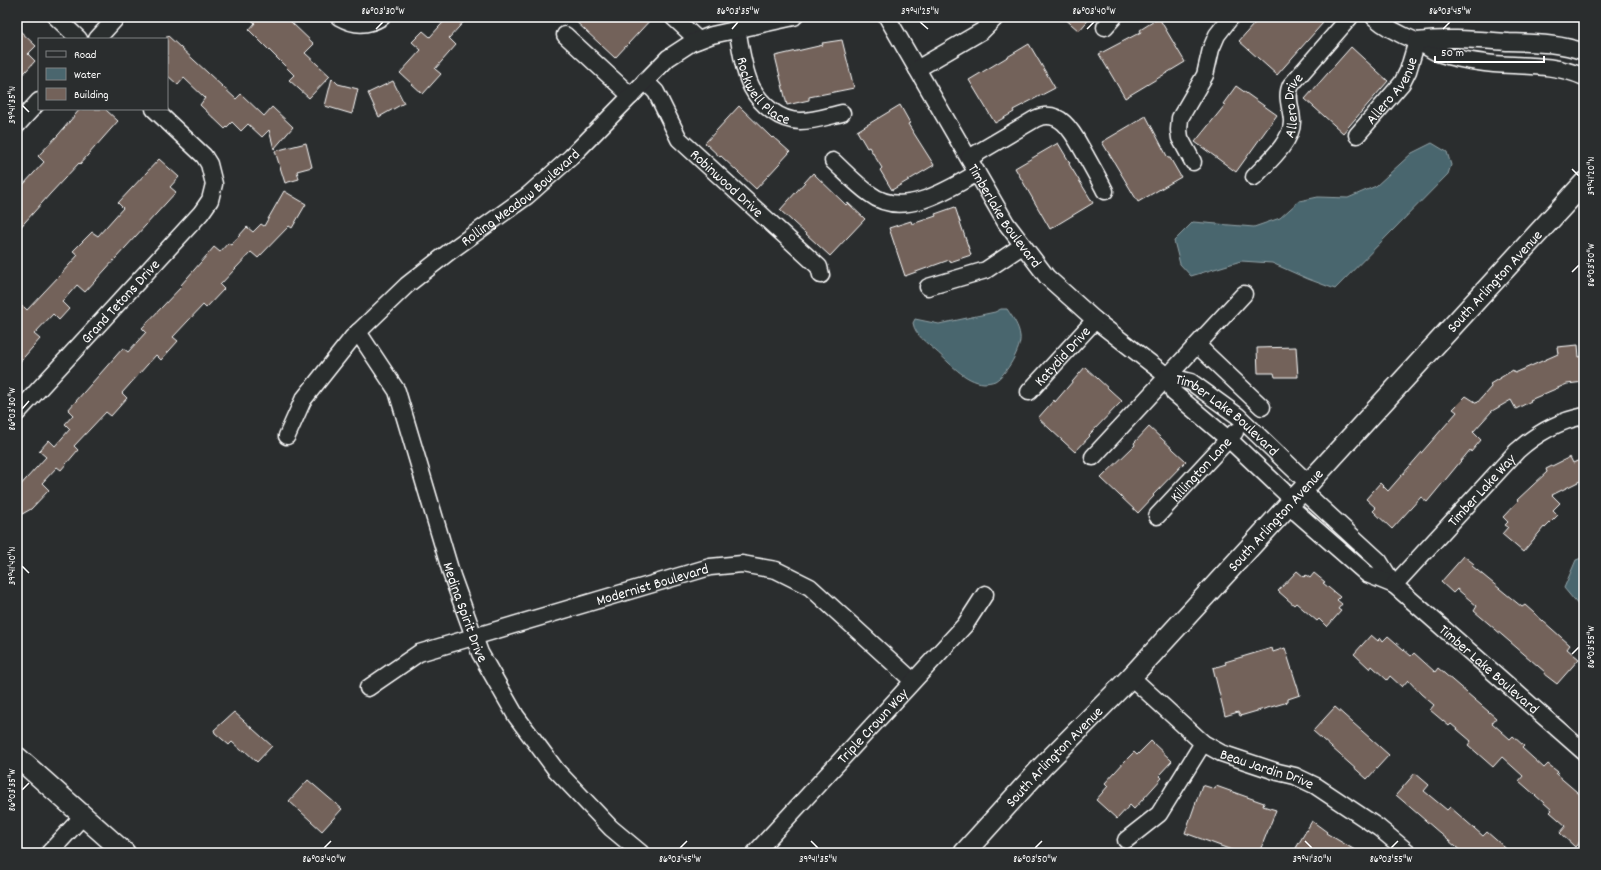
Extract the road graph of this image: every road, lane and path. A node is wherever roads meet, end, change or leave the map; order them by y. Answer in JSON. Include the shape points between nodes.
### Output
{"nodes":[{"id":1,"x":56,"y":17,"type":"edge"},
{"id":2,"x":117,"y":17,"type":"edge"},
{"id":3,"x":339,"y":17,"type":"edge"},
{"id":4,"x":382,"y":17,"type":"edge"},
{"id":5,"x":673,"y":17,"type":"edge"},
{"id":6,"x":794,"y":17,"type":"edge"},
{"id":7,"x":887,"y":17,"type":"edge"},
{"id":8,"x":996,"y":17,"type":"edge"},
{"id":9,"x":1232,"y":17,"type":"edge"},
{"id":10,"x":1350,"y":17,"type":"edge"},
{"id":11,"x":1374,"y":17,"type":"edge"},
{"id":12,"x":761,"y":20,"type":"edge"},
{"id":13,"x":737,"y":29,"type":"junction"},
{"id":14,"x":565,"y":35,"type":"dead end"},
{"id":15,"x":78,"y":38,"type":"edge"},
{"id":16,"x":97,"y":38,"type":"edge"},
{"id":17,"x":698,"y":40,"type":"junction"},
{"id":18,"x":1419,"y":42,"type":"junction"},
{"id":19,"x":1584,"y":52,"type":"edge"},
{"id":20,"x":917,"y":69,"type":"junction"},
{"id":21,"x":1584,"y":77,"type":"edge"},
{"id":22,"x":645,"y":81,"type":"junction"},
{"id":23,"x":631,"y":96,"type":"junction"},
{"id":24,"x":38,"y":102,"type":"edge"},
{"id":25,"x":155,"y":110,"type":"edge"},
{"id":26,"x":842,"y":113,"type":"dead end"},
{"id":27,"x":17,"y":125,"type":"edge"},
{"id":28,"x":1357,"y":135,"type":"dead end"},
{"id":29,"x":969,"y":158,"type":"junction"},
{"id":30,"x":834,"y":161,"type":"dead end"},
{"id":31,"x":1193,"y":162,"type":"dead end"},
{"id":32,"x":977,"y":173,"type":"junction"},
{"id":33,"x":1254,"y":177,"type":"dead end"},
{"id":34,"x":1584,"y":183,"type":"edge"},
{"id":35,"x":1105,"y":191,"type":"dead end"},
{"id":36,"x":1022,"y":246,"type":"junction"},
{"id":37,"x":821,"y":275,"type":"dead end"},
{"id":38,"x":928,"y":287,"type":"dead end"},
{"id":39,"x":1244,"y":294,"type":"dead end"},
{"id":40,"x":1095,"y":320,"type":"junction"},
{"id":41,"x":358,"y":332,"type":"junction"},
{"id":42,"x":1197,"y":345,"type":"junction"},
{"id":43,"x":1168,"y":376,"type":"junction"},
{"id":44,"x":1029,"y":392,"type":"dead end"},
{"id":45,"x":1262,"y":407,"type":"dead end"},
{"id":46,"x":17,"y":413,"type":"edge"},
{"id":47,"x":1584,"y":416,"type":"edge"},
{"id":48,"x":1244,"y":422,"type":"junction"},
{"id":49,"x":287,"y":436,"type":"dead end"},
{"id":50,"x":1228,"y":439,"type":"junction"},
{"id":51,"x":1093,"y":457,"type":"dead end"},
{"id":52,"x":1298,"y":494,"type":"junction"},
{"id":53,"x":1157,"y":516,"type":"dead end"},
{"id":54,"x":1394,"y":585,"type":"junction"},
{"id":55,"x":985,"y":594,"type":"dead end"},
{"id":56,"x":474,"y":637,"type":"junction"},
{"id":57,"x":1131,"y":677,"type":"junction"},
{"id":58,"x":913,"y":681,"type":"junction"},
{"id":59,"x":368,"y":688,"type":"dead end"},
{"id":60,"x":1203,"y":743,"type":"junction"},
{"id":61,"x":1584,"y":752,"type":"edge"},
{"id":62,"x":17,"y":757,"type":"edge"},
{"id":63,"x":83,"y":816,"type":"junction"},
{"id":64,"x":1126,"y":840,"type":"dead end"},
{"id":65,"x":49,"y":853,"type":"edge"},
{"id":66,"x":125,"y":853,"type":"edge"},
{"id":67,"x":641,"y":853,"type":"edge"},
{"id":68,"x":755,"y":853,"type":"edge"},
{"id":69,"x":964,"y":853,"type":"edge"},
{"id":70,"x":1409,"y":853,"type":"edge"}],
"edges":[{"from":1,"to":15,"type":"street"},
{"from":2,"to":16,"type":"street"},
{"from":3,"to":4,"type":"street","via":[[361,25]]},
{"from":5,"to":17,"type":"street"},
{"from":6,"to":12,"type":"street","name":"Rolling Meadow Boulevard"},
{"from":7,"to":20,"type":"street","name":"Timberlake Boulevard"},
{"from":8,"to":20,"type":"street","via":[[982,31]]},
{"from":9,"to":31,"type":"street","via":[[1218,35],[1211,49],[1205,75],[1180,118],[1180,138]]},
{"from":10,"to":33,"type":"street","name":"Allero Drive","via":[[1291,85],[1288,95],[1292,123],[1289,135],[1283,146]]},
{"from":11,"to":18,"type":"street","via":[[1402,36]]},
{"from":12,"to":13,"type":"street","name":"Rolling Meadow Boulevard"},
{"from":13,"to":17,"type":"street","name":"Rolling Meadow Boulevard"},
{"from":13,"to":26,"type":"street","name":"Rockwell Place","via":[[752,88],[768,108],[785,118],[799,121]]},
{"from":14,"to":23,"type":"street"},
{"from":17,"to":22,"type":"street","name":"Rolling Meadow Boulevard","via":[[668,58]]},
{"from":18,"to":19,"type":"street","via":[[1466,39],[1550,44]]},
{"from":18,"to":21,"type":"street","via":[[1437,52],[1461,59],[1550,68]]},
{"from":18,"to":28,"type":"street","name":"Allero Avenue","via":[[1402,83]]},
{"from":20,"to":29,"type":"street","name":"Timberlake Boulevard"},
{"from":22,"to":23,"type":"street","name":"Rolling Meadow Boulevard"},
{"from":22,"to":37,"type":"street","name":"Robinwood Drive","via":[[656,92],[678,139],[819,267]]},
{"from":23,"to":41,"type":"street","name":"Rolling Meadow Boulevard","via":[[571,157],[527,196],[407,285]]},
{"from":24,"to":27,"type":"street"},
{"from":25,"to":46,"type":"street","name":"Grand Tetons Drive","via":[[204,156],[214,184],[212,194],[205,208]]},
{"from":29,"to":32,"type":"street","name":"Timberlake Boulevard"},
{"from":29,"to":35,"type":"street","via":[[1042,116],[1053,117],[1062,121],[1071,130]]},
{"from":30,"to":32,"type":"street","via":[[870,195],[893,204],[909,203],[936,194]]},
{"from":32,"to":36,"type":"street","name":"Timberlake Boulevard"},
{"from":34,"to":52,"type":"main road","name":"South Arlington Avenue"},
{"from":36,"to":38,"type":"street","via":[[986,270]]},
{"from":36,"to":40,"type":"street","name":"Timberlake Boulevard","via":[[1047,277]]},
{"from":39,"to":42,"type":"street"},
{"from":40,"to":43,"type":"street","name":"Timberlake Boulevard"},
{"from":40,"to":44,"type":"street","name":"Katydid Drive"},
{"from":41,"to":49,"type":"street","name":"Rolling Meadow Boulevard","via":[[303,400]]},
{"from":41,"to":56,"type":"street","name":"Medina Spirit Drive","via":[[397,392],[452,576]]},
{"from":42,"to":43,"type":"street"},
{"from":42,"to":45,"type":"street"},
{"from":43,"to":48,"type":"street","name":"Timber Lake Boulevard","via":[[1191,382]]},
{"from":43,"to":50,"type":"street","name":"Timber Lake Boulevard","via":[[1174,393]]},
{"from":43,"to":51,"type":"street"},
{"from":47,"to":54,"type":"street","name":"Timber Lake Way","via":[[1550,427],[1516,451]]},
{"from":48,"to":50,"type":"street","name":"Killington Lane"},
{"from":48,"to":52,"type":"street","name":"Timber Lake Boulevard"},
{"from":50,"to":52,"type":"street","name":"Timber Lake Boulevard"},
{"from":50,"to":53,"type":"street","name":"Killington Lane"},
{"from":52,"to":54,"type":"street","name":"Timber Lake Boulevard","via":[[1367,574]]},
{"from":52,"to":57,"type":"main road","name":"South Arlington Avenue"},
{"from":54,"to":61,"type":"street","name":"Timber Lake Boulevard"},
{"from":55,"to":58,"type":"street","name":"Triple Crown Way","via":[[965,625]]},
{"from":56,"to":58,"type":"street","name":"Modernist Boulevard","via":[[710,567],[742,564],[776,570],[810,587]]},
{"from":56,"to":59,"type":"street","name":"Modernist Boulevard","via":[[419,653]]},
{"from":56,"to":67,"type":"street","name":"Medina Spirit Drive","via":[[480,653],[516,716],[556,770],[611,828]]},
{"from":57,"to":60,"type":"street","name":"Beau Jardin Drive"},
{"from":57,"to":69,"type":"main road","name":"South Arlington Avenue","via":[[1042,767]]},
{"from":58,"to":68,"type":"street","name":"Triple Crown Way"},
{"from":60,"to":64,"type":"street","via":[[1159,814]]},
{"from":60,"to":70,"type":"street","name":"Beau Jardin Drive","via":[[1221,752],[1295,776],[1316,786],[1379,828]]},
{"from":62,"to":63,"type":"main road"},
{"from":63,"to":65,"type":"street"},
{"from":63,"to":66,"type":"main road"}]}
